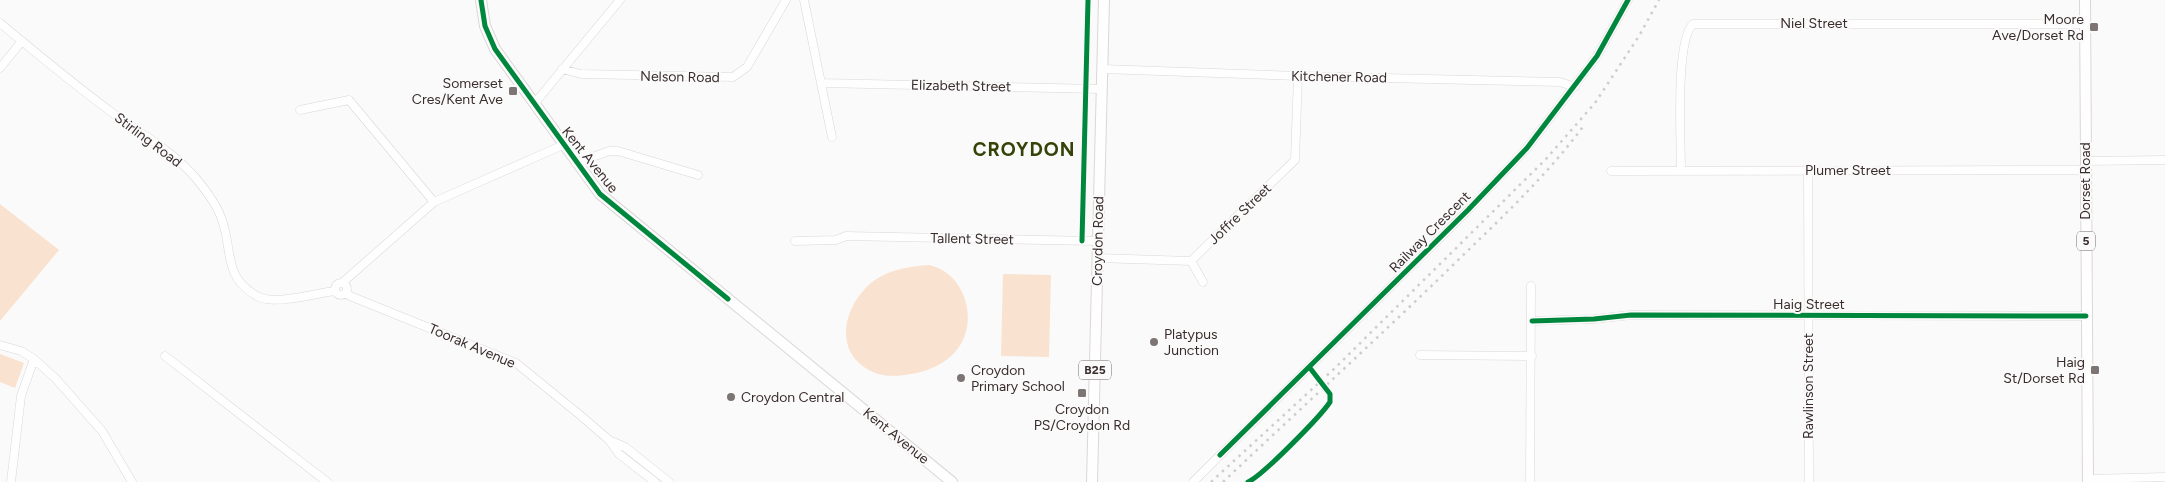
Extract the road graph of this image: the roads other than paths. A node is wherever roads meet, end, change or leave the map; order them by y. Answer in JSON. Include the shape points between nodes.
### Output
{"nodes":[{"id":1,"x":482,"y":0,"type":"edge"},
{"id":2,"x":620,"y":0,"type":"edge"},
{"id":3,"x":786,"y":0,"type":"edge"},
{"id":4,"x":804,"y":0,"type":"edge"},
{"id":5,"x":1104,"y":0,"type":"edge"},
{"id":6,"x":1628,"y":0,"type":"edge"},
{"id":7,"x":2085,"y":0,"type":"edge"},
{"id":8,"x":0,"y":23,"type":"edge"},
{"id":9,"x":2085,"y":24,"type":"junction"},
{"id":10,"x":22,"y":41,"type":"junction"},
{"id":11,"x":0,"y":68,"type":"edge"},
{"id":12,"x":1102,"y":69,"type":"junction"},
{"id":13,"x":562,"y":70,"type":"junction"},
{"id":14,"x":1298,"y":76,"type":"junction"},
{"id":15,"x":821,"y":83,"type":"junction"},
{"id":16,"x":1575,"y":87,"type":"junction"},
{"id":17,"x":1101,"y":89,"type":"junction"},
{"id":18,"x":534,"y":104,"type":"junction"},
{"id":19,"x":300,"y":110,"type":"dead end"},
{"id":20,"x":832,"y":137,"type":"dead end"},
{"id":21,"x":563,"y":145,"type":"junction"},
{"id":22,"x":2165,"y":160,"type":"edge"},
{"id":23,"x":576,"y":163,"type":"junction"},
{"id":24,"x":2085,"y":165,"type":"junction"},
{"id":25,"x":1808,"y":170,"type":"junction"},
{"id":26,"x":1612,"y":171,"type":"dead end"},
{"id":27,"x":1681,"y":171,"type":"junction"},
{"id":28,"x":698,"y":175,"type":"dead end"},
{"id":29,"x":434,"y":202,"type":"junction"},
{"id":30,"x":795,"y":241,"type":"dead end"},
{"id":31,"x":1098,"y":241,"type":"junction"},
{"id":32,"x":1097,"y":258,"type":"junction"},
{"id":33,"x":1191,"y":261,"type":"junction"},
{"id":34,"x":1203,"y":282,"type":"dead end"},
{"id":35,"x":342,"y":283,"type":"junction"},
{"id":36,"x":1531,"y":286,"type":"dead end"},
{"id":37,"x":335,"y":290,"type":"junction"},
{"id":38,"x":346,"y":292,"type":"junction"},
{"id":39,"x":1808,"y":316,"type":"junction"},
{"id":40,"x":2086,"y":316,"type":"junction"},
{"id":41,"x":1532,"y":320,"type":"junction"},
{"id":42,"x":0,"y":345,"type":"edge"},
{"id":43,"x":1420,"y":355,"type":"dead end"},
{"id":44,"x":165,"y":356,"type":"dead end"},
{"id":45,"x":1532,"y":356,"type":"junction"},
{"id":46,"x":34,"y":359,"type":"junction"},
{"id":47,"x":609,"y":440,"type":"junction"},
{"id":48,"x":2165,"y":477,"type":"edge"},
{"id":49,"x":2088,"y":480,"type":"edge"},
{"id":50,"x":11,"y":482,"type":"edge"},
{"id":51,"x":132,"y":482,"type":"edge"},
{"id":52,"x":327,"y":482,"type":"edge"},
{"id":53,"x":655,"y":482,"type":"edge"},
{"id":54,"x":669,"y":482,"type":"edge"},
{"id":55,"x":952,"y":482,"type":"edge"},
{"id":56,"x":1092,"y":482,"type":"edge"},
{"id":57,"x":1193,"y":482,"type":"edge"},
{"id":58,"x":1530,"y":482,"type":"edge"},
{"id":59,"x":1809,"y":482,"type":"edge"}],
"edges":[{"from":1,"to":18,"type":"main road","name":"Kent Avenue","via":[[486,26],[495,49]]},
{"from":2,"to":13,"type":"street"},
{"from":3,"to":13,"type":"street","name":"Nelson Road","via":[[747,67],[733,77],[581,74]]},
{"from":4,"to":15,"type":"street"},
{"from":5,"to":12,"type":"main road","name":"Croydon Road","number":"B25"},
{"from":6,"to":16,"type":"street","name":"Railway Crescent","via":[[1597,56]]},
{"from":7,"to":9,"type":"main road","name":"Dorset Road","number":"5"},
{"from":8,"to":10,"type":"street","name":"Stirling Road"},
{"from":9,"to":24,"type":"main road","name":"Dorset Road","number":"5"},
{"from":9,"to":27,"type":"street","name":"Niel Street","via":[[1693,24],[1684,38],[1680,98]]},
{"from":10,"to":11,"type":"street"},
{"from":10,"to":37,"type":"street","name":"Stirling Road","via":[[110,111],[174,156],[194,176],[217,208],[226,233],[233,274],[255,295],[272,300]]},
{"from":12,"to":14,"type":"street","name":"Kitchener Road"},
{"from":12,"to":17,"type":"main road","name":"Croydon Road","number":"B25"},
{"from":13,"to":18,"type":"street"},
{"from":14,"to":16,"type":"street","name":"Kitchener Road","via":[[1560,82]]},
{"from":14,"to":33,"type":"street","name":"Joffre Street","via":[[1295,160]]},
{"from":15,"to":17,"type":"street","name":"Elizabeth Street"},
{"from":15,"to":20,"type":"street"},
{"from":16,"to":57,"type":"street","name":"Railway Crescent","via":[[1527,148],[1468,210]]},
{"from":17,"to":31,"type":"main road","name":"Croydon Road","number":"B25"},
{"from":18,"to":21,"type":"main road","name":"Kent Avenue"},
{"from":19,"to":29,"type":"street","via":[[349,100]]},
{"from":21,"to":23,"type":"main road","name":"Kent Avenue"},
{"from":21,"to":29,"type":"street"},
{"from":22,"to":24,"type":"street","name":"Plumer Street"},
{"from":23,"to":28,"type":"street","via":[[610,151]]},
{"from":23,"to":55,"type":"main road","name":"Kent Avenue","via":[[600,194]]},
{"from":24,"to":25,"type":"street","name":"Plumer Street"},
{"from":24,"to":40,"type":"main road","name":"Dorset Road","number":"5"},
{"from":25,"to":27,"type":"street","name":"Plumer Street"},
{"from":25,"to":39,"type":"street","name":"Rawlinson Street"},
{"from":26,"to":27,"type":"street","name":"Plumer Street"},
{"from":29,"to":35,"type":"street"},
{"from":30,"to":31,"type":"street","name":"Tallent Street","via":[[836,240],[846,236]]},
{"from":31,"to":32,"type":"main road","name":"Croydon Road","number":"B25"},
{"from":32,"to":33,"type":"street"},
{"from":32,"to":56,"type":"main road","name":"Croydon Road","number":"B25"},
{"from":33,"to":34,"type":"street"},
{"from":35,"to":37,"type":"street","via":[[336,285]]},
{"from":35,"to":38,"type":"street","via":[[347,286]]},
{"from":36,"to":41,"type":"street"},
{"from":37,"to":38,"type":"street","via":[[339,295]]},
{"from":38,"to":47,"type":"street","name":"Toorak Avenue","via":[[516,363]]},
{"from":39,"to":40,"type":"street","name":"Haig Street"},
{"from":39,"to":41,"type":"street","name":"Haig Street","via":[[1631,315]]},
{"from":39,"to":59,"type":"street","name":"Rawlinson Street"},
{"from":40,"to":49,"type":"main road","name":"Dorset Road","number":"5"},
{"from":41,"to":45,"type":"street"},
{"from":42,"to":46,"type":"street"},
{"from":43,"to":45,"type":"street"},
{"from":44,"to":52,"type":"street"},
{"from":45,"to":58,"type":"street"},
{"from":46,"to":50,"type":"street","via":[[21,396]]},
{"from":46,"to":51,"type":"street","via":[[102,432]]},
{"from":47,"to":53,"type":"street","name":"Toorak Avenue","via":[[619,454]]},
{"from":47,"to":54,"type":"street","name":"Toorak Avenue","via":[[625,447]]},
{"from":48,"to":49,"type":"street"}]}
